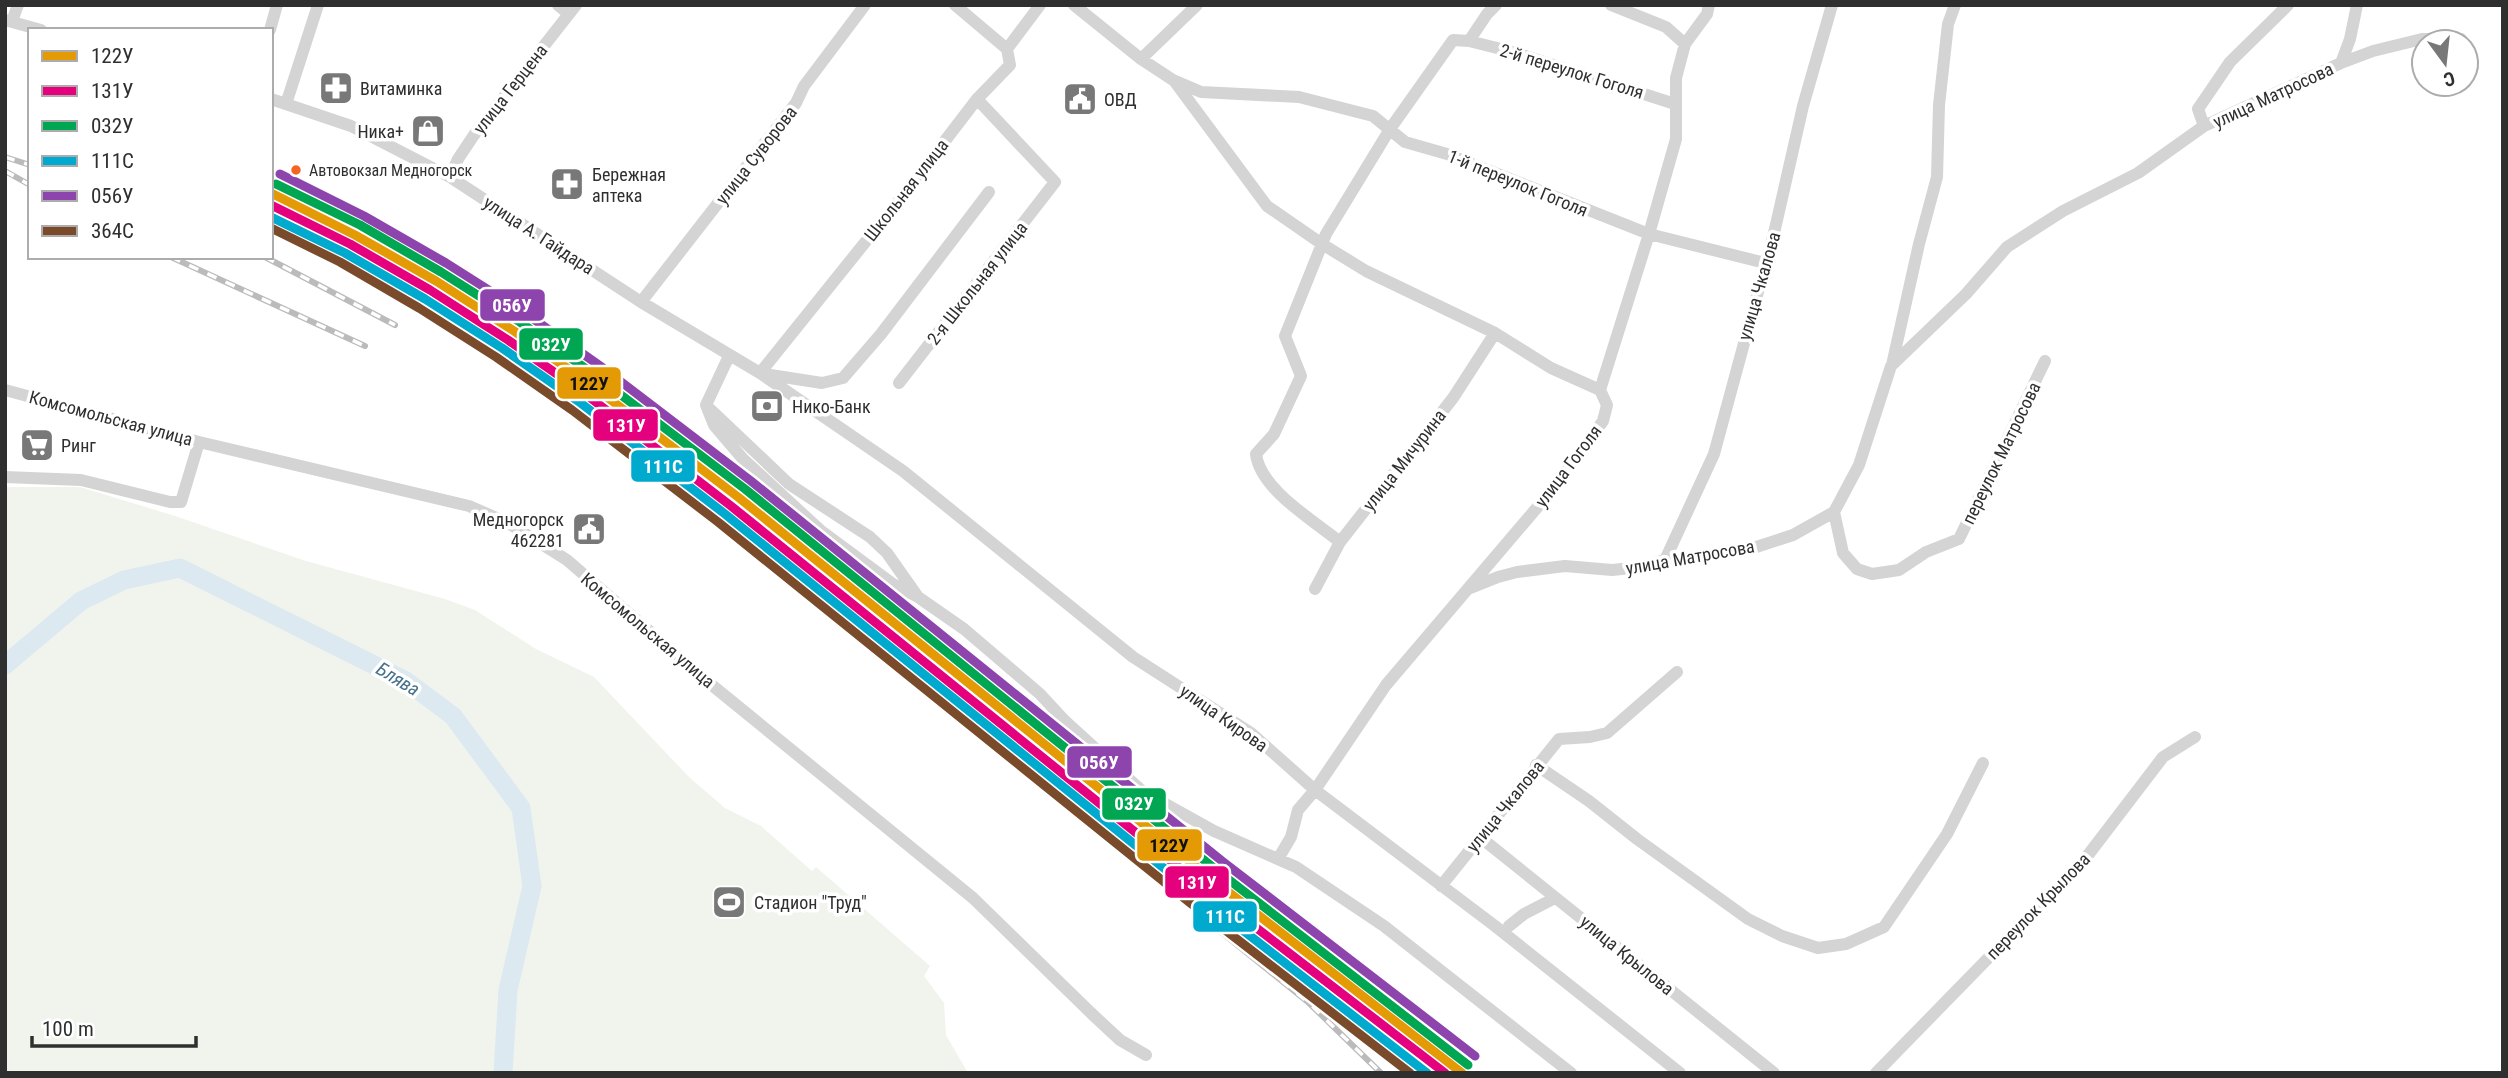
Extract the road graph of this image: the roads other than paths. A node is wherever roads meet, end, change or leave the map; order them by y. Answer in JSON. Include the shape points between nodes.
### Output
{"nodes":[{"id":1,"x":18,"y":5,"type":"edge"},
{"id":2,"x":277,"y":5,"type":"edge"},
{"id":3,"x":318,"y":5,"type":"edge"},
{"id":4,"x":558,"y":5,"type":"edge"},
{"id":5,"x":865,"y":5,"type":"edge"},
{"id":6,"x":955,"y":5,"type":"edge"},
{"id":7,"x":1040,"y":5,"type":"edge"},
{"id":8,"x":1074,"y":5,"type":"edge"},
{"id":9,"x":1197,"y":5,"type":"edge"},
{"id":10,"x":1496,"y":5,"type":"edge"},
{"id":11,"x":1611,"y":5,"type":"edge"},
{"id":12,"x":1709,"y":5,"type":"edge"},
{"id":13,"x":1832,"y":5,"type":"edge"},
{"id":14,"x":1955,"y":5,"type":"edge"},
{"id":15,"x":2288,"y":5,"type":"edge"},
{"id":16,"x":2357,"y":5,"type":"edge"},
{"id":17,"x":573,"y":10,"type":"edge"},
{"id":18,"x":9,"y":21,"type":"edge"},
{"id":19,"x":34,"y":28,"type":"edge"},
{"id":20,"x":271,"y":28,"type":"edge"},
{"id":21,"x":1469,"y":41,"type":"junction"},
{"id":22,"x":2410,"y":42,"type":"edge"},
{"id":23,"x":1685,"y":44,"type":"junction"},
{"id":24,"x":1007,"y":49,"type":"junction"},
{"id":25,"x":1141,"y":59,"type":"junction"},
{"id":26,"x":2342,"y":63,"type":"junction"},
{"id":27,"x":1173,"y":80,"type":"junction"},
{"id":28,"x":978,"y":99,"type":"junction"},
{"id":29,"x":273,"y":100,"type":"edge"},
{"id":30,"x":286,"y":104,"type":"junction"},
{"id":31,"x":1675,"y":104,"type":"junction"},
{"id":32,"x":2204,"y":126,"type":"junction"},
{"id":33,"x":1390,"y":129,"type":"junction"},
{"id":34,"x":450,"y":177,"type":"junction"},
{"id":35,"x":989,"y":192,"type":"dead end"},
{"id":36,"x":1649,"y":234,"type":"junction"},
{"id":37,"x":1320,"y":242,"type":"junction"},
{"id":38,"x":1765,"y":263,"type":"junction"},
{"id":39,"x":641,"y":302,"type":"junction"},
{"id":40,"x":1495,"y":333,"type":"junction"},
{"id":41,"x":729,"y":356,"type":"junction"},
{"id":42,"x":2045,"y":361,"type":"dead end"},
{"id":43,"x":1891,"y":366,"type":"junction"},
{"id":44,"x":760,"y":373,"type":"junction"},
{"id":45,"x":899,"y":383,"type":"dead end"},
{"id":46,"x":5,"y":390,"type":"edge"},
{"id":47,"x":1600,"y":390,"type":"junction"},
{"id":48,"x":706,"y":405,"type":"junction"},
{"id":49,"x":199,"y":442,"type":"junction"},
{"id":50,"x":5,"y":477,"type":"edge"},
{"id":51,"x":1834,"y":512,"type":"junction"},
{"id":52,"x":1340,"y":542,"type":"junction"},
{"id":53,"x":1665,"y":561,"type":"junction"},
{"id":54,"x":1315,"y":589,"type":"dead end"},
{"id":55,"x":1468,"y":589,"type":"junction"},
{"id":56,"x":918,"y":597,"type":"junction"},
{"id":57,"x":1677,"y":672,"type":"dead end"},
{"id":58,"x":2195,"y":737,"type":"dead end"},
{"id":59,"x":1983,"y":763,"type":"dead end"},
{"id":60,"x":1536,"y":765,"type":"junction"},
{"id":61,"x":1315,"y":790,"type":"junction"},
{"id":62,"x":1480,"y":836,"type":"junction"},
{"id":63,"x":1278,"y":859,"type":"junction"},
{"id":64,"x":1441,"y":886,"type":"junction"},
{"id":65,"x":1555,"y":898,"type":"junction"},
{"id":66,"x":1509,"y":926,"type":"dead end"},
{"id":67,"x":1146,"y":1055,"type":"dead end"},
{"id":68,"x":1571,"y":1073,"type":"edge"},
{"id":69,"x":1680,"y":1073,"type":"edge"},
{"id":70,"x":1774,"y":1073,"type":"edge"},
{"id":71,"x":1876,"y":1073,"type":"edge"}],
"edges":[{"from":1,"to":18,"type":"street"},
{"from":2,"to":20,"type":"street"},
{"from":3,"to":30,"type":"street"},
{"from":4,"to":17,"type":"street"},
{"from":5,"to":39,"type":"street","name":"улица Суворова","via":[[796,103]]},
{"from":6,"to":24,"type":"street"},
{"from":7,"to":24,"type":"street","name":"Школьная улица"},
{"from":8,"to":25,"type":"street"},
{"from":9,"to":25,"type":"street"},
{"from":10,"to":21,"type":"street"},
{"from":11,"to":23,"type":"street","via":[[1666,27]]},
{"from":12,"to":23,"type":"street","name":"улица Гоголя"},
{"from":13,"to":38,"type":"street","name":"улица Чкалова"},
{"from":14,"to":43,"type":"street","name":"улица Матросова","via":[[1948,24],[1939,106],[1937,177]]},
{"from":15,"to":32,"type":"street","name":"улица Матросова","via":[[2230,62],[2198,109]]},
{"from":16,"to":26,"type":"street","name":"улица Матросова"},
{"from":17,"to":34,"type":"street","name":"улица Герцена","via":[[474,135]]},
{"from":18,"to":19,"type":"street"},
{"from":21,"to":31,"type":"street","name":"2-й переулок Гоголя"},
{"from":21,"to":33,"type":"street","via":[[1453,40]]},
{"from":22,"to":26,"type":"street","name":"улица Матросова"},
{"from":23,"to":31,"type":"street","name":"улица Гоголя"},
{"from":24,"to":28,"type":"street","name":"Школьная улица","via":[[1010,65]]},
{"from":25,"to":27,"type":"street"},
{"from":26,"to":32,"type":"street","name":"улица Матросова"},
{"from":27,"to":33,"type":"street","name":"1-й переулок Гоголя","via":[[1201,92],[1298,97],[1373,116]]},
{"from":27,"to":37,"type":"street","via":[[1267,206]]},
{"from":28,"to":44,"type":"street","name":"Школьная улица"},
{"from":28,"to":45,"type":"street","name":"2-я Школьная улица","via":[[1055,182]]},
{"from":29,"to":30,"type":"street","name":"улица А. Гайдара"},
{"from":30,"to":34,"type":"street","name":"улица А. Гайдара","via":[[351,126]]},
{"from":31,"to":36,"type":"street","name":"улица Гоголя","via":[[1676,139]]},
{"from":32,"to":43,"type":"street","name":"улица Матросова","via":[[2138,173],[2063,211],[2007,247]]},
{"from":33,"to":36,"type":"street","name":"1-й переулок Гоголя","via":[[1405,142],[1447,154]]},
{"from":33,"to":37,"type":"street"},
{"from":34,"to":39,"type":"street","name":"улица А. Гайдара"},
{"from":35,"to":44,"type":"street","via":[[843,378],[822,383]]},
{"from":36,"to":38,"type":"street","name":"1-й переулок Гоголя"},
{"from":36,"to":47,"type":"street","name":"улица Гоголя"},
{"from":37,"to":40,"type":"street","via":[[1366,271]]},
{"from":37,"to":52,"type":"street","via":[[1285,336],[1301,376],[1274,434],[1256,454],[1270,486]]},
{"from":38,"to":53,"type":"street","name":"улица Чкалова","via":[[1714,454]]},
{"from":39,"to":41,"type":"street","name":"улица А. Гайдара"},
{"from":40,"to":47,"type":"street","via":[[1551,368]]},
{"from":40,"to":52,"type":"street","name":"улица Мичурина","via":[[1452,398]]},
{"from":41,"to":44,"type":"street","name":"улица А. Гайдара"},
{"from":41,"to":48,"type":"street"},
{"from":42,"to":51,"type":"street","name":"переулок Матросова","via":[[1959,539],[1926,552],[1899,570],[1872,574],[1857,569],[1843,553]]},
{"from":43,"to":51,"type":"street","name":"улица Матросова","via":[[1859,465]]},
{"from":44,"to":61,"type":"street","name":"улица Кирова","via":[[903,471],[1133,657],[1251,733]]},
{"from":46,"to":49,"type":"street","name":"Комсомольская улица"},
{"from":47,"to":55,"type":"street","name":"улица Гоголя","via":[[1607,405],[1603,421],[1558,483]]},
{"from":48,"to":56,"type":"street","via":[[789,484],[870,537]]},
{"from":48,"to":56,"type":"street","via":[[714,425],[743,459],[820,530]]},
{"from":49,"to":50,"type":"street","via":[[181,502],[81,480]]},
{"from":49,"to":67,"type":"street","name":"Комсомольская улица","via":[[469,506],[508,523],[567,560],[973,898],[1120,1040]]},
{"from":51,"to":53,"type":"street","name":"улица Матросова","via":[[1793,535],[1747,550]]},
{"from":52,"to":54,"type":"street","name":"улица Мичурина"},
{"from":53,"to":55,"type":"street","name":"улица Матросова","via":[[1612,570],[1541,568],[1497,577]]},
{"from":55,"to":61,"type":"street","name":"улица Гоголя","via":[[1386,685]]},
{"from":56,"to":63,"type":"street","via":[[964,629],[1040,694],[1142,791],[1214,831]]},
{"from":57,"to":60,"type":"street","name":"улица Чкалова","via":[[1607,733],[1559,738]]},
{"from":58,"to":71,"type":"street","name":"переулок Крылова","via":[[2163,757],[2085,859]]},
{"from":59,"to":60,"type":"street","via":[[1947,834],[1884,928],[1846,944],[1818,948],[1748,919]]},
{"from":60,"to":62,"type":"street","name":"улица Чкалова"},
{"from":61,"to":63,"type":"street","name":"улица Гоголя","via":[[1298,810],[1291,837]]},
{"from":61,"to":64,"type":"street","name":"улица Кирова"},
{"from":62,"to":64,"type":"street","name":"улица Чкалова"},
{"from":62,"to":65,"type":"street","name":"улица Крылова"},
{"from":63,"to":68,"type":"street","via":[[1384,926]]},
{"from":64,"to":69,"type":"street","name":"улица Кирова"},
{"from":65,"to":66,"type":"street"},
{"from":65,"to":70,"type":"street","name":"улица Крылова"}]}
